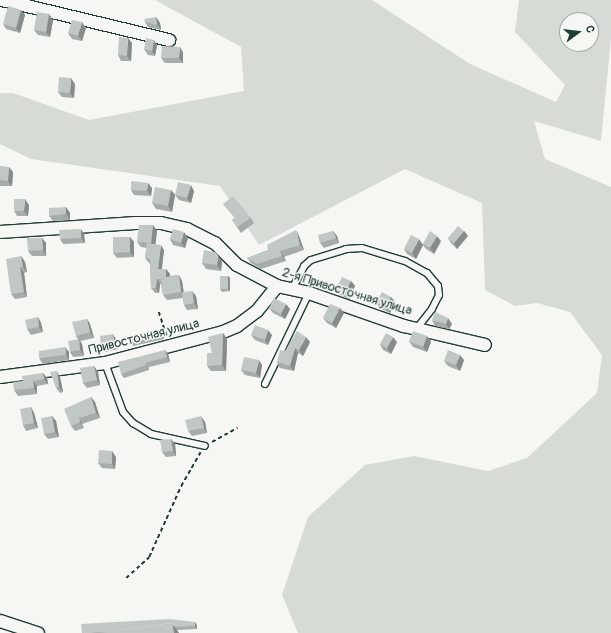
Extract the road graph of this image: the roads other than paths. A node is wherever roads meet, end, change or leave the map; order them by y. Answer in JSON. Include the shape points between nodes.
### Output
{"nodes":[{"id":1,"x":2,"y":0,"type":"edge"},
{"id":2,"x":168,"y":40,"type":"dead end"},
{"id":3,"x":0,"y":232,"type":"edge"},
{"id":4,"x":277,"y":286,"type":"junction"},
{"id":5,"x":292,"y":289,"type":"junction"},
{"id":6,"x":309,"y":293,"type":"junction"},
{"id":7,"x":417,"y":328,"type":"junction"},
{"id":8,"x":485,"y":345,"type":"dead end"},
{"id":9,"x":105,"y":362,"type":"junction"},
{"id":10,"x":0,"y":377,"type":"edge"},
{"id":11,"x":265,"y":384,"type":"dead end"},
{"id":12,"x":205,"y":446,"type":"road end"},
{"id":13,"x":0,"y":621,"type":"edge"},
{"id":14,"x":38,"y":633,"type":"edge"}],
"edges":[{"from":1,"to":2,"type":"street"},
{"from":3,"to":4,"type":"street","name":"2-я Привосточная улица","via":[[161,224],[187,230],[215,243],[237,265]]},
{"from":4,"to":5,"type":"street","name":"2-я Привосточная улица"},
{"from":4,"to":9,"type":"street","name":"Привосточная улица","via":[[257,311],[237,326],[223,332]]},
{"from":5,"to":6,"type":"street","name":"2-я Привосточная улица"},
{"from":5,"to":7,"type":"lane","via":[[304,266],[311,260],[346,249],[362,248],[405,261],[426,272],[438,286],[439,296]]},
{"from":6,"to":7,"type":"street","name":"2-я Привосточная улица"},
{"from":6,"to":11,"type":"lane"},
{"from":7,"to":8,"type":"street","name":"2-я Привосточная улица"},
{"from":9,"to":10,"type":"street","name":"Привосточная улица"},
{"from":9,"to":12,"type":"lane","via":[[123,412],[133,423],[151,434]]},
{"from":13,"to":14,"type":"street"}]}
